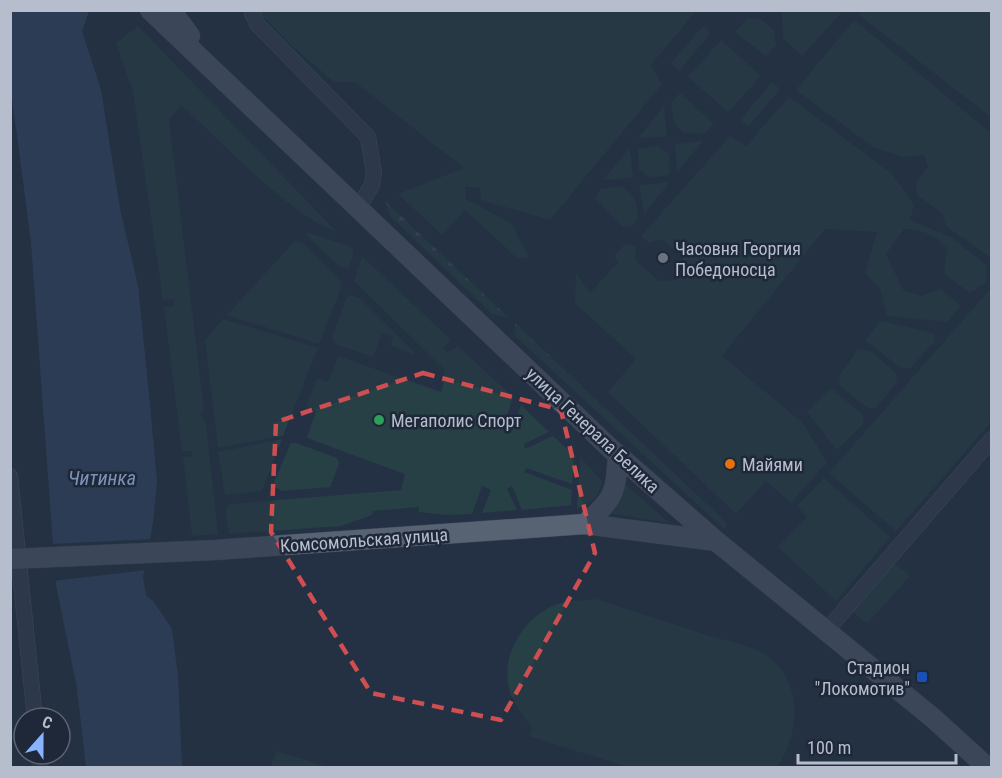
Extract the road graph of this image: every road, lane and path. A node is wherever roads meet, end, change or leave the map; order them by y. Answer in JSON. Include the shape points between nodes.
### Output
{"nodes":[{"id":1,"x":150,"y":10,"type":"edge"},
{"id":2,"x":171,"y":10,"type":"edge"},
{"id":3,"x":251,"y":10,"type":"edge"},
{"id":4,"x":216,"y":72,"type":"junction"},
{"id":5,"x":358,"y":208,"type":"junction"},
{"id":6,"x":992,"y":439,"type":"edge"},
{"id":7,"x":618,"y":455,"type":"junction"},
{"id":8,"x":10,"y":476,"type":"edge"},
{"id":9,"x":585,"y":524,"type":"junction"},
{"id":10,"x":716,"y":540,"type":"junction"},
{"id":11,"x":21,"y":559,"type":"edge"},
{"id":12,"x":826,"y":631,"type":"junction"},
{"id":13,"x":34,"y":706,"type":"edge"},
{"id":14,"x":988,"y":768,"type":"edge"}],
"edges":[{"from":1,"to":4,"type":"main road","name":"улица Генерала Белика"},
{"from":2,"to":4,"type":"main road","name":"улица Генерала Белика"},
{"from":3,"to":5,"type":"street","via":[[257,24],[368,137],[375,173]]},
{"from":4,"to":5,"type":"main road","name":"улица Генерала Белика"},
{"from":5,"to":7,"type":"main road","name":"улица Генерала Белика"},
{"from":6,"to":12,"type":"street"},
{"from":7,"to":9,"type":"main road","via":[[612,496]]},
{"from":7,"to":10,"type":"main road","name":"улица Генерала Белика"},
{"from":8,"to":11,"type":"street"},
{"from":9,"to":10,"type":"main road","name":"Комсомольская улица"},
{"from":9,"to":11,"type":"main road","name":"Комсомольская улица","via":[[215,550]]},
{"from":10,"to":12,"type":"main road","name":"улица Генерала Белика"},
{"from":11,"to":13,"type":"street"},
{"from":12,"to":14,"type":"main road","name":"улица Генерала Белика"}]}
